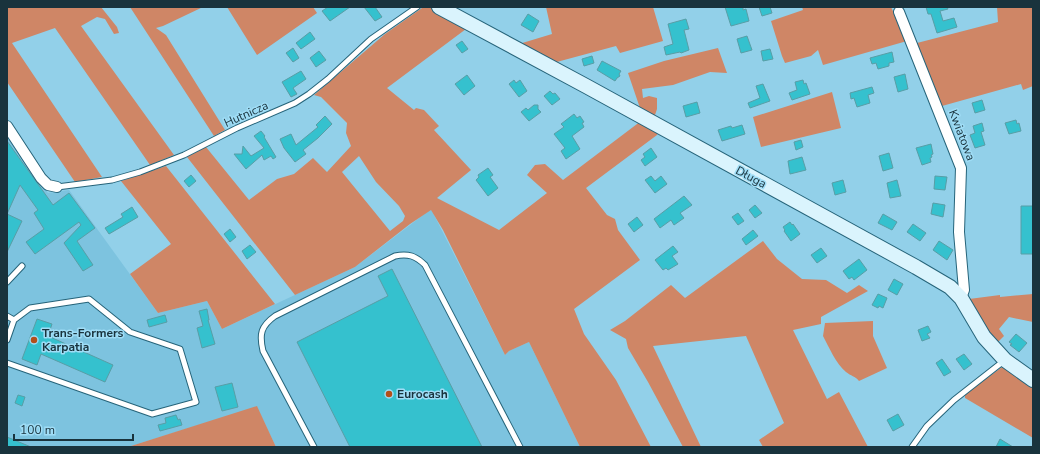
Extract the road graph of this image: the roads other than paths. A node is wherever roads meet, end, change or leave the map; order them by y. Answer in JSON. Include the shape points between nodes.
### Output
{"nodes":[{"id":1,"x":417,"y":7,"type":"edge"},
{"id":2,"x":439,"y":7,"type":"edge"},
{"id":3,"x":898,"y":12,"type":"dead end"},
{"id":4,"x":7,"y":126,"type":"edge"},
{"id":5,"x":57,"y":187,"type":"joint"},
{"id":6,"x":22,"y":266,"type":"dead end"},
{"id":7,"x":7,"y":282,"type":"edge"},
{"id":8,"x":961,"y":298,"type":"junction"},
{"id":9,"x":7,"y":316,"type":"edge"},
{"id":10,"x":14,"y":320,"type":"junction"},
{"id":11,"x":7,"y":340,"type":"edge"},
{"id":12,"x":1005,"y":360,"type":"junction"},
{"id":13,"x":7,"y":364,"type":"edge"},
{"id":14,"x":1033,"y":380,"type":"edge"},
{"id":15,"x":314,"y":447,"type":"edge"},
{"id":16,"x":520,"y":447,"type":"edge"},
{"id":17,"x":912,"y":447,"type":"edge"}],
"edges":[{"from":1,"to":5,"type":"lane","name":"Hutnicza","via":[[371,39],[328,79],[295,103],[184,155],[140,172],[112,180]]},
{"from":2,"to":8,"type":"street","name":"Długa","via":[[916,267],[950,287]]},
{"from":3,"to":8,"type":"street","name":"Kwiatowa","via":[[961,168],[959,232],[964,290]]},
{"from":4,"to":5,"type":"street","via":[[41,178]]},
{"from":6,"to":7,"type":"lane"},
{"from":8,"to":12,"type":"street","name":"Długa","via":[[984,337]]},
{"from":9,"to":10,"type":"lane"},
{"from":10,"to":11,"type":"lane"},
{"from":10,"to":13,"type":"lane","via":[[30,308],[89,299],[130,332],[180,348],[196,402],[152,414]]},
{"from":12,"to":14,"type":"street","name":"Długa"},
{"from":12,"to":17,"type":"lane","via":[[954,400],[927,426]]},
{"from":15,"to":16,"type":"lane","via":[[263,351],[261,334],[264,326],[275,316],[395,256],[404,254],[419,258],[425,265]]}]}
